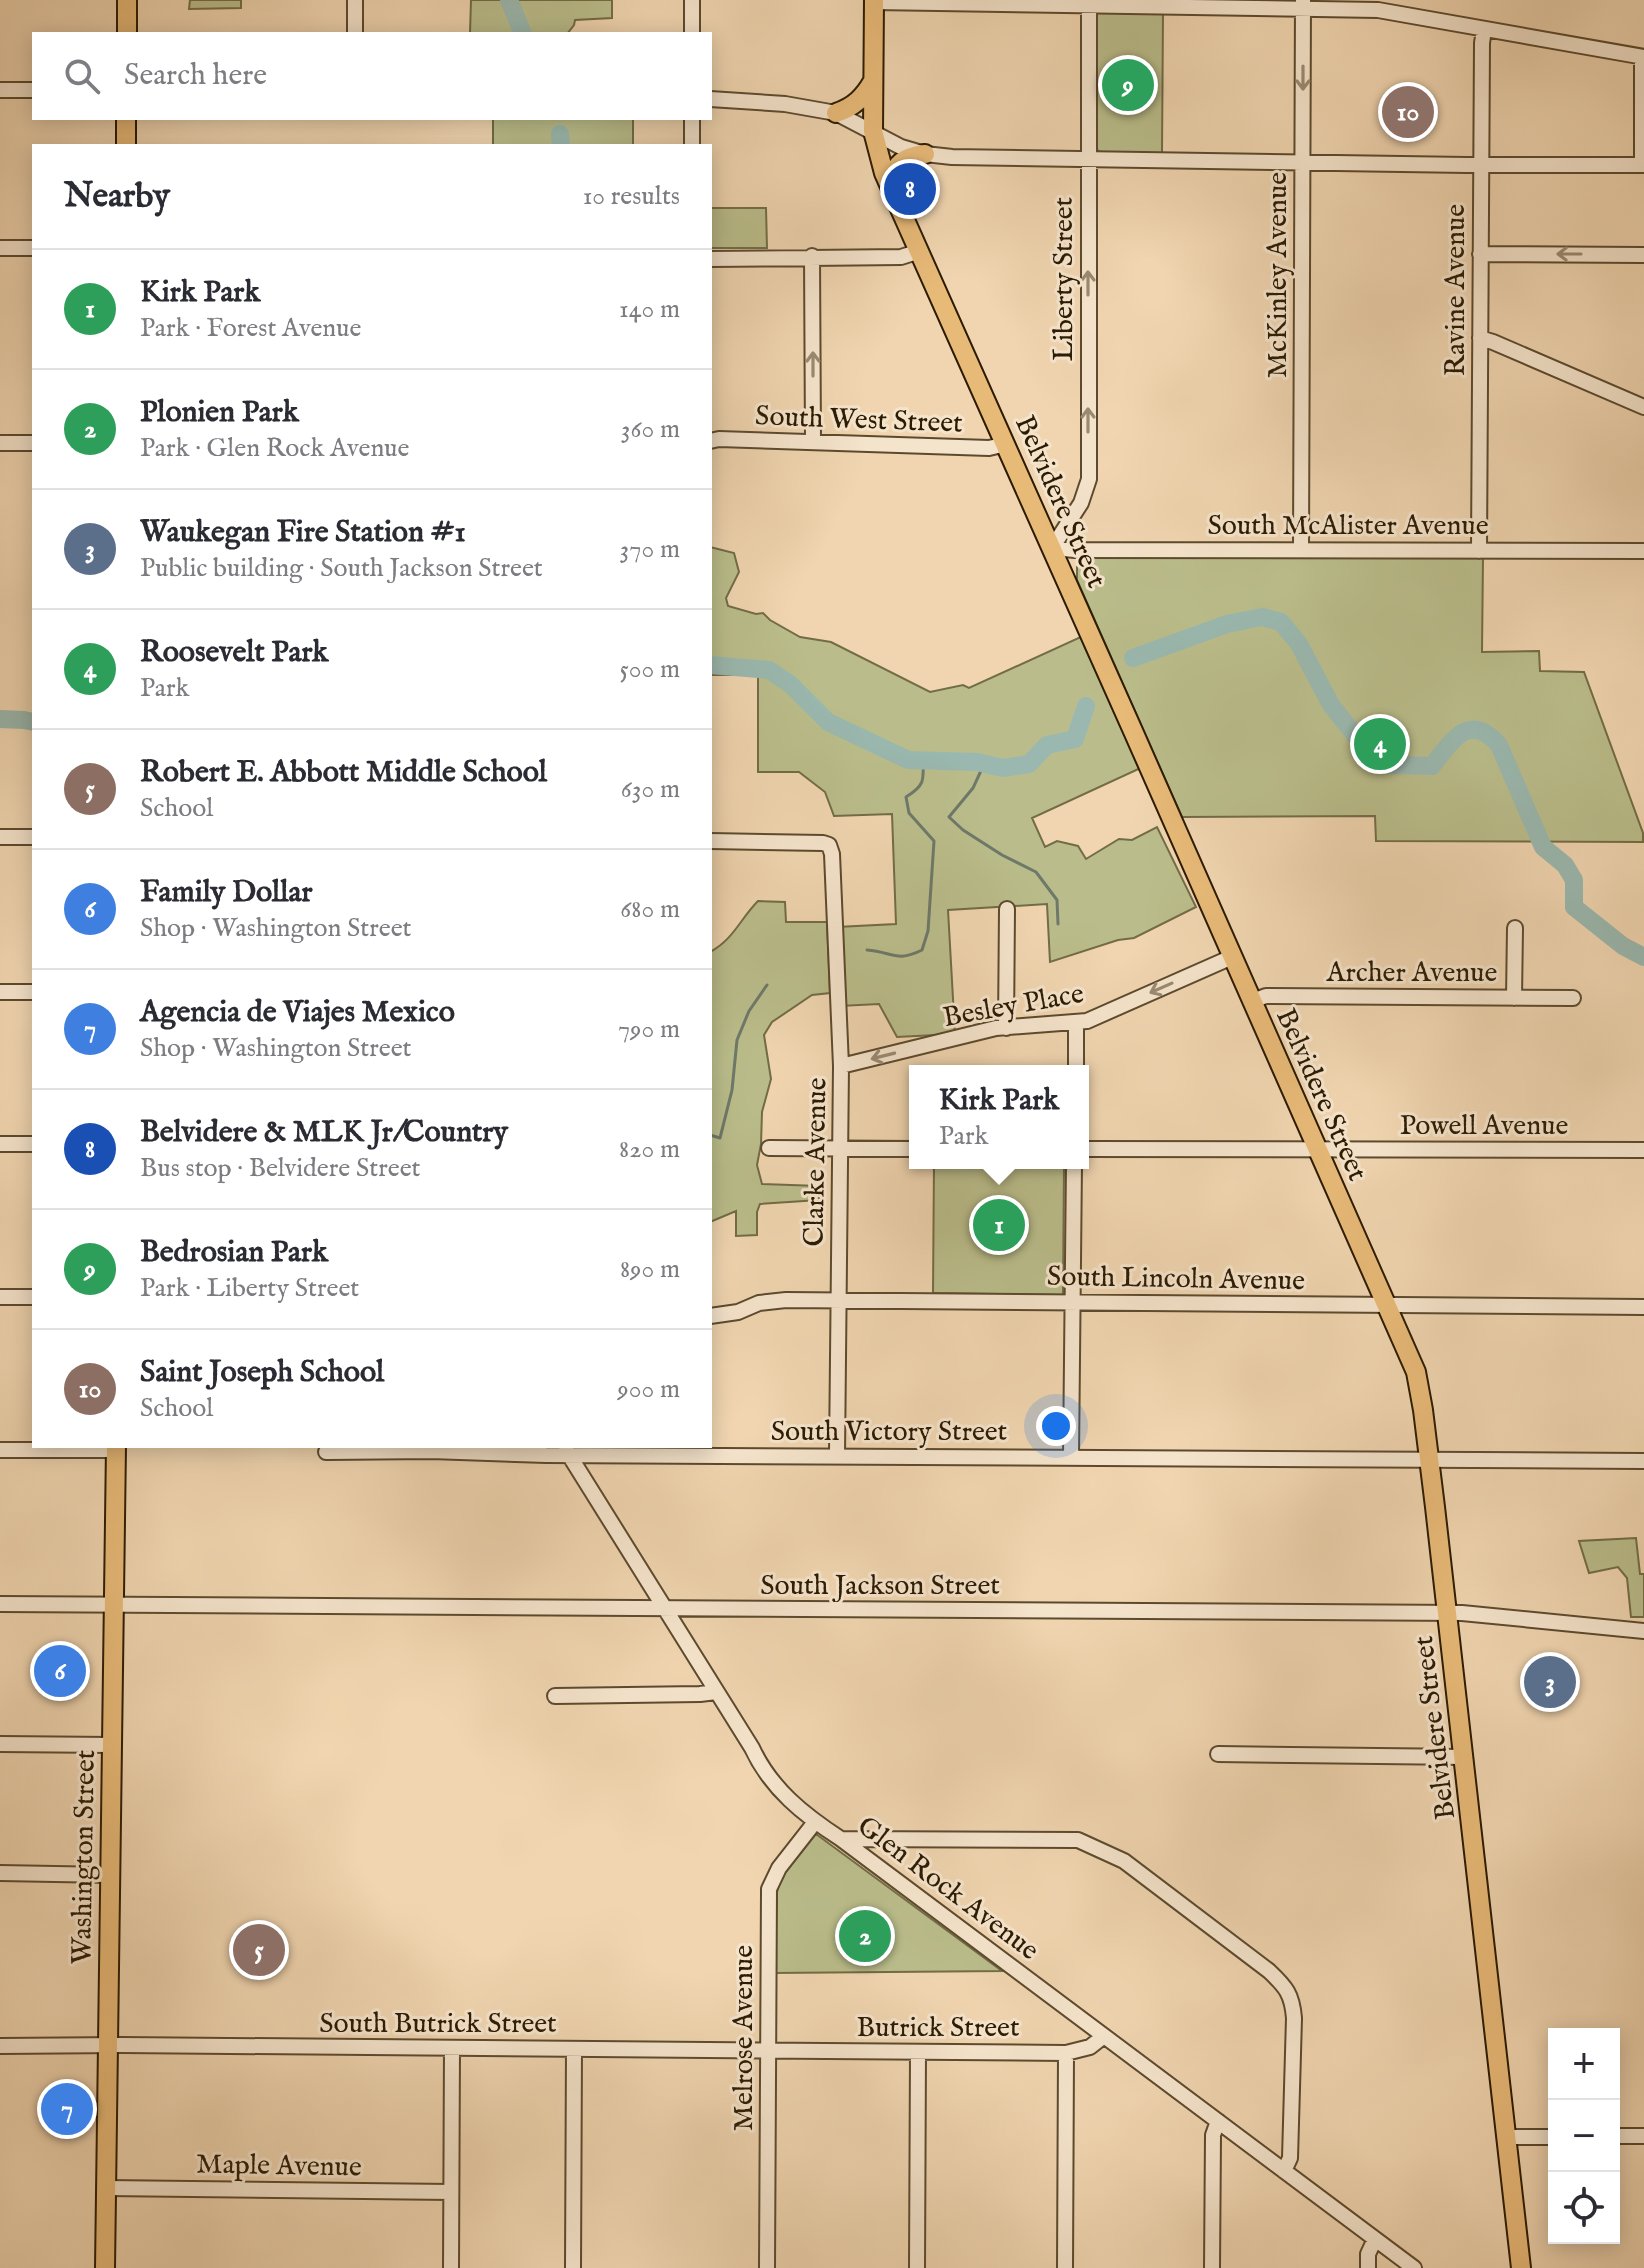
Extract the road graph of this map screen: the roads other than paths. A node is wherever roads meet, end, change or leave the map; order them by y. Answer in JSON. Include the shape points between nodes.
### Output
{"nodes":[{"id":1,"x":127,"y":0,"type":"edge"},
{"id":2,"x":355,"y":0,"type":"edge"},
{"id":3,"x":692,"y":0,"type":"edge"},
{"id":4,"x":874,"y":1,"type":"edge"},
{"id":5,"x":1089,"y":3,"type":"edge"},
{"id":6,"x":1303,"y":5,"type":"edge"},
{"id":7,"x":1484,"y":30,"type":"junction"},
{"id":8,"x":127,"y":32,"type":"edge"},
{"id":9,"x":355,"y":32,"type":"edge"},
{"id":10,"x":692,"y":32,"type":"edge"},
{"id":11,"x":1643,"y":57,"type":"edge"},
{"id":12,"x":873,"y":81,"type":"junction"},
{"id":13,"x":0,"y":90,"type":"edge"},
{"id":14,"x":32,"y":90,"type":"edge"},
{"id":15,"x":712,"y":99,"type":"edge"},
{"id":16,"x":836,"y":113,"type":"junction"},
{"id":17,"x":126,"y":120,"type":"edge"},
{"id":18,"x":692,"y":120,"type":"edge"},
{"id":19,"x":873,"y":131,"type":"junction"},
{"id":20,"x":126,"y":144,"type":"edge"},
{"id":21,"x":692,"y":144,"type":"edge"},
{"id":22,"x":925,"y":154,"type":"junction"},
{"id":23,"x":1087,"y":160,"type":"junction"},
{"id":24,"x":1302,"y":163,"type":"junction"},
{"id":25,"x":1481,"y":165,"type":"junction"},
{"id":26,"x":1643,"y":165,"type":"edge"},
{"id":27,"x":889,"y":183,"type":"junction"},
{"id":28,"x":0,"y":248,"type":"edge"},
{"id":29,"x":32,"y":248,"type":"edge"},
{"id":30,"x":920,"y":251,"type":"junction"},
{"id":31,"x":1480,"y":254,"type":"junction"},
{"id":32,"x":1644,"y":255,"type":"edge"},
{"id":33,"x":812,"y":256,"type":"junction"},
{"id":34,"x":712,"y":259,"type":"edge"},
{"id":35,"x":1480,"y":338,"type":"junction"},
{"id":36,"x":1644,"y":407,"type":"edge"},
{"id":37,"x":712,"y":441,"type":"edge"},
{"id":38,"x":813,"y":442,"type":"junction"},
{"id":39,"x":0,"y":443,"type":"edge"},
{"id":40,"x":32,"y":443,"type":"edge"},
{"id":41,"x":1006,"y":444,"type":"junction"},
{"id":42,"x":1052,"y":548,"type":"junction"},
{"id":43,"x":1301,"y":550,"type":"junction"},
{"id":44,"x":1479,"y":551,"type":"junction"},
{"id":45,"x":1644,"y":551,"type":"edge"},
{"id":46,"x":0,"y":837,"type":"edge"},
{"id":47,"x":32,"y":837,"type":"edge"},
{"id":48,"x":712,"y":841,"type":"edge"},
{"id":49,"x":1007,"y":909,"type":"dead end"},
{"id":50,"x":1515,"y":928,"type":"dead end"},
{"id":51,"x":1232,"y":957,"type":"junction"},
{"id":52,"x":0,"y":992,"type":"edge"},
{"id":53,"x":32,"y":992,"type":"edge"},
{"id":54,"x":1514,"y":998,"type":"junction"},
{"id":55,"x":1573,"y":998,"type":"dead end"},
{"id":56,"x":1252,"y":1001,"type":"junction"},
{"id":57,"x":1076,"y":1022,"type":"junction"},
{"id":58,"x":1006,"y":1028,"type":"junction"},
{"id":59,"x":1076,"y":1065,"type":"edge"},
{"id":60,"x":841,"y":1066,"type":"junction"},
{"id":61,"x":0,"y":1144,"type":"edge"},
{"id":62,"x":32,"y":1144,"type":"edge"},
{"id":63,"x":769,"y":1148,"type":"dead end"},
{"id":64,"x":840,"y":1149,"type":"junction"},
{"id":65,"x":909,"y":1149,"type":"edge"},
{"id":66,"x":1089,"y":1149,"type":"edge"},
{"id":67,"x":1318,"y":1150,"type":"junction"},
{"id":68,"x":1644,"y":1150,"type":"edge"},
{"id":69,"x":1074,"y":1169,"type":"edge"},
{"id":70,"x":0,"y":1297,"type":"edge"},
{"id":71,"x":32,"y":1297,"type":"edge"},
{"id":72,"x":838,"y":1301,"type":"junction"},
{"id":73,"x":1073,"y":1301,"type":"junction"},
{"id":74,"x":1387,"y":1306,"type":"junction"},
{"id":75,"x":1644,"y":1307,"type":"edge"},
{"id":76,"x":712,"y":1316,"type":"edge"},
{"id":77,"x":116,"y":1448,"type":"edge"},
{"id":78,"x":0,"y":1450,"type":"edge"},
{"id":79,"x":567,"y":1450,"type":"edge"},
{"id":80,"x":326,"y":1452,"type":"dead end"},
{"id":81,"x":837,"y":1455,"type":"junction"},
{"id":82,"x":1071,"y":1457,"type":"junction"},
{"id":83,"x":1428,"y":1459,"type":"junction"},
{"id":84,"x":1644,"y":1461,"type":"edge"},
{"id":85,"x":0,"y":1604,"type":"edge"},
{"id":86,"x":114,"y":1606,"type":"junction"},
{"id":87,"x":666,"y":1609,"type":"junction"},
{"id":88,"x":1448,"y":1613,"type":"junction"},
{"id":89,"x":1644,"y":1631,"type":"edge"},
{"id":90,"x":716,"y":1692,"type":"junction"},
{"id":91,"x":555,"y":1696,"type":"dead end"},
{"id":92,"x":0,"y":1744,"type":"edge"},
{"id":93,"x":112,"y":1745,"type":"junction"},
{"id":94,"x":1218,"y":1754,"type":"dead end"},
{"id":95,"x":1465,"y":1757,"type":"junction"},
{"id":96,"x":815,"y":1822,"type":"junction"},
{"id":97,"x":841,"y":1839,"type":"junction"},
{"id":98,"x":0,"y":1873,"type":"edge"},
{"id":99,"x":110,"y":1875,"type":"junction"},
{"id":100,"x":1104,"y":2036,"type":"junction"},
{"id":101,"x":108,"y":2045,"type":"junction"},
{"id":102,"x":0,"y":2046,"type":"edge"},
{"id":103,"x":452,"y":2048,"type":"junction"},
{"id":104,"x":574,"y":2049,"type":"junction"},
{"id":105,"x":768,"y":2050,"type":"junction"},
{"id":106,"x":918,"y":2052,"type":"junction"},
{"id":107,"x":1066,"y":2053,"type":"junction"},
{"id":108,"x":1218,"y":2121,"type":"junction"},
{"id":109,"x":1620,"y":2136,"type":"edge"},
{"id":110,"x":1644,"y":2136,"type":"edge"},
{"id":111,"x":1508,"y":2137,"type":"junction"},
{"id":112,"x":1548,"y":2137,"type":"edge"},
{"id":113,"x":1284,"y":2171,"type":"junction"},
{"id":114,"x":106,"y":2188,"type":"junction"},
{"id":115,"x":451,"y":2192,"type":"junction"},
{"id":116,"x":1375,"y":2239,"type":"junction"},
{"id":117,"x":105,"y":2268,"type":"edge"},
{"id":118,"x":451,"y":2268,"type":"edge"},
{"id":119,"x":573,"y":2268,"type":"edge"},
{"id":120,"x":767,"y":2268,"type":"edge"},
{"id":121,"x":917,"y":2268,"type":"edge"},
{"id":122,"x":1065,"y":2268,"type":"edge"},
{"id":123,"x":1212,"y":2268,"type":"edge"},
{"id":124,"x":1368,"y":2268,"type":"edge"},
{"id":125,"x":1414,"y":2268,"type":"edge"},
{"id":126,"x":1521,"y":2268,"type":"edge"}],
"edges":[{"from":1,"to":8,"type":"main road"},
{"from":2,"to":9,"type":"street"},
{"from":3,"to":10,"type":"street"},
{"from":4,"to":5,"type":"street"},
{"from":4,"to":12,"type":"main road","name":"Belvidere Street"},
{"from":5,"to":6,"type":"street"},
{"from":5,"to":23,"type":"street","name":"Liberty Street"},
{"from":6,"to":7,"type":"street","via":[[1378,10]]},
{"from":6,"to":24,"type":"street","name":"McKinley Avenue","one_way":true},
{"from":7,"to":11,"type":"street"},
{"from":7,"to":25,"type":"street","name":"Ravine Avenue"},
{"from":11,"to":26,"type":"street"},
{"from":12,"to":16,"type":"main road","via":[[862,98]]},
{"from":12,"to":19,"type":"main road","name":"Belvidere Street"},
{"from":13,"to":14,"type":"street"},
{"from":15,"to":16,"type":"street"},
{"from":16,"to":19,"type":"street"},
{"from":17,"to":20,"type":"main road"},
{"from":18,"to":21,"type":"street"},
{"from":19,"to":22,"type":"street"},
{"from":19,"to":27,"type":"main road","name":"Belvidere Street"},
{"from":22,"to":23,"type":"street"},
{"from":22,"to":27,"type":"main road","via":[[902,161]]},
{"from":23,"to":24,"type":"street"},
{"from":42,"to":23,"type":"street","name":"Liberty Street","one_way":true,"via":[[1081,503],[1089,479]]},
{"from":24,"to":25,"type":"street"},
{"from":24,"to":43,"type":"street","name":"McKinley Avenue"},
{"from":25,"to":26,"type":"street"},
{"from":25,"to":31,"type":"street","name":"Ravine Avenue"},
{"from":27,"to":30,"type":"main road","name":"Belvidere Street"},
{"from":28,"to":29,"type":"street"},
{"from":30,"to":33,"type":"street","via":[[901,257]]},
{"from":30,"to":41,"type":"main road","name":"Belvidere Street"},
{"from":32,"to":31,"type":"street","one_way":true},
{"from":31,"to":35,"type":"street","name":"Ravine Avenue"},
{"from":33,"to":34,"type":"street"},
{"from":38,"to":33,"type":"street","one_way":true},
{"from":35,"to":36,"type":"street"},
{"from":35,"to":44,"type":"street","name":"Ravine Avenue"},
{"from":37,"to":38,"type":"street","name":"South West Street"},
{"from":38,"to":41,"type":"street","name":"South West Street","via":[[989,448]]},
{"from":39,"to":40,"type":"street"},
{"from":41,"to":42,"type":"main road","name":"Belvidere Street"},
{"from":42,"to":43,"type":"street","name":"South McAlister Avenue"},
{"from":42,"to":51,"type":"main road","name":"Belvidere Street"},
{"from":43,"to":44,"type":"street","name":"South McAlister Avenue"},
{"from":44,"to":45,"type":"street","name":"South McAlister Avenue"},
{"from":46,"to":47,"type":"street"},
{"from":48,"to":60,"type":"street","name":"Clarke Avenue","via":[[829,845]]},
{"from":49,"to":58,"type":"street"},
{"from":50,"to":54,"type":"street"},
{"from":51,"to":56,"type":"main road","name":"Belvidere Street"},
{"from":51,"to":57,"type":"street","name":"Besley Place","one_way":true},
{"from":52,"to":53,"type":"street"},
{"from":54,"to":55,"type":"street","name":"Archer Avenue"},
{"from":54,"to":56,"type":"street","name":"Archer Avenue","via":[[1266,996]]},
{"from":56,"to":67,"type":"main road","name":"Belvidere Street"},
{"from":57,"to":58,"type":"street","name":"Besley Place"},
{"from":57,"to":59,"type":"street"},
{"from":58,"to":60,"type":"street","name":"Besley Place","one_way":true},
{"from":60,"to":64,"type":"street","name":"Clarke Avenue"},
{"from":61,"to":62,"type":"street"},
{"from":63,"to":64,"type":"street"},
{"from":64,"to":65,"type":"street"},
{"from":64,"to":72,"type":"street","name":"Clarke Avenue"},
{"from":66,"to":67,"type":"street","name":"Powell Avenue"},
{"from":67,"to":68,"type":"street","name":"Powell Avenue"},
{"from":67,"to":74,"type":"main road","name":"Belvidere Street"},
{"from":69,"to":73,"type":"street"},
{"from":70,"to":71,"type":"street"},
{"from":72,"to":73,"type":"street","name":"South Lincoln Avenue"},
{"from":72,"to":76,"type":"street","name":"South Lincoln Avenue","via":[[759,1303]]},
{"from":72,"to":81,"type":"street","name":"Clarke Avenue"},
{"from":73,"to":74,"type":"street","name":"South Lincoln Avenue"},
{"from":73,"to":82,"type":"street"},
{"from":74,"to":75,"type":"street","name":"South Lincoln Avenue"},
{"from":74,"to":83,"type":"main road","name":"Belvidere Street","via":[[1416,1372]]},
{"from":77,"to":78,"type":"street"},
{"from":77,"to":86,"type":"main road","name":"Washington Street"},
{"from":79,"to":80,"type":"street","name":"South Victory Street"},
{"from":79,"to":81,"type":"street","name":"South Victory Street"},
{"from":79,"to":87,"type":"street","name":"Glen Rock Avenue"},
{"from":81,"to":82,"type":"street","name":"South Victory Street"},
{"from":82,"to":83,"type":"street","name":"South Victory Street"},
{"from":83,"to":84,"type":"street","name":"South Victory Street"},
{"from":83,"to":88,"type":"main road","name":"Belvidere Street"},
{"from":85,"to":86,"type":"street","name":"South Jackson Street"},
{"from":86,"to":87,"type":"street","name":"South Jackson Street"},
{"from":86,"to":93,"type":"main road","name":"Washington Street"},
{"from":87,"to":88,"type":"street","name":"South Jackson Street"},
{"from":87,"to":90,"type":"street","name":"Glen Rock Avenue"},
{"from":88,"to":89,"type":"street","name":"South Jackson Street"},
{"from":88,"to":95,"type":"main road","name":"Belvidere Street"},
{"from":90,"to":91,"type":"street"},
{"from":90,"to":96,"type":"street","name":"Glen Rock Avenue","via":[[780,1792]]},
{"from":92,"to":93,"type":"street"},
{"from":93,"to":99,"type":"main road","name":"Washington Street"},
{"from":94,"to":95,"type":"street"},
{"from":95,"to":111,"type":"main road","name":"Belvidere Street"},
{"from":96,"to":97,"type":"street","name":"Glen Rock Avenue"},
{"from":96,"to":105,"type":"street","name":"Melrose Avenue","via":[[769,1889]]},
{"from":97,"to":100,"type":"street","name":"Glen Rock Avenue"},
{"from":97,"to":113,"type":"street","via":[[1078,1840],[1124,1861],[1285,1986],[1294,2018],[1290,2158]]},
{"from":98,"to":99,"type":"street"},
{"from":99,"to":101,"type":"main road","name":"Washington Street"},
{"from":100,"to":107,"type":"street","name":"Butrick Street","via":[[1090,2047]]},
{"from":100,"to":108,"type":"street","name":"Glen Rock Avenue"},
{"from":101,"to":102,"type":"street","name":"South Butrick Street"},
{"from":101,"to":103,"type":"street","name":"South Butrick Street"},
{"from":101,"to":114,"type":"main road","name":"Washington Street"},
{"from":103,"to":104,"type":"street","name":"South Butrick Street"},
{"from":103,"to":115,"type":"street"},
{"from":104,"to":105,"type":"street","name":"South Butrick Street"},
{"from":104,"to":119,"type":"street"},
{"from":105,"to":106,"type":"street","name":"Butrick Street"},
{"from":105,"to":120,"type":"street","name":"Melrose Avenue"},
{"from":106,"to":107,"type":"street","name":"Butrick Street"},
{"from":106,"to":121,"type":"street"},
{"from":107,"to":122,"type":"street"},
{"from":108,"to":113,"type":"street","name":"Glen Rock Avenue"},
{"from":108,"to":123,"type":"street","via":[[1213,2135]]},
{"from":109,"to":110,"type":"street"},
{"from":111,"to":112,"type":"street"},
{"from":111,"to":126,"type":"main road","name":"Belvidere Street"},
{"from":113,"to":116,"type":"street","name":"Glen Rock Avenue"},
{"from":114,"to":115,"type":"street","name":"Maple Avenue"},
{"from":114,"to":117,"type":"main road","name":"Washington Street"},
{"from":115,"to":118,"type":"street"},
{"from":116,"to":124,"type":"street"},
{"from":116,"to":125,"type":"street","name":"Glen Rock Avenue"}]}
